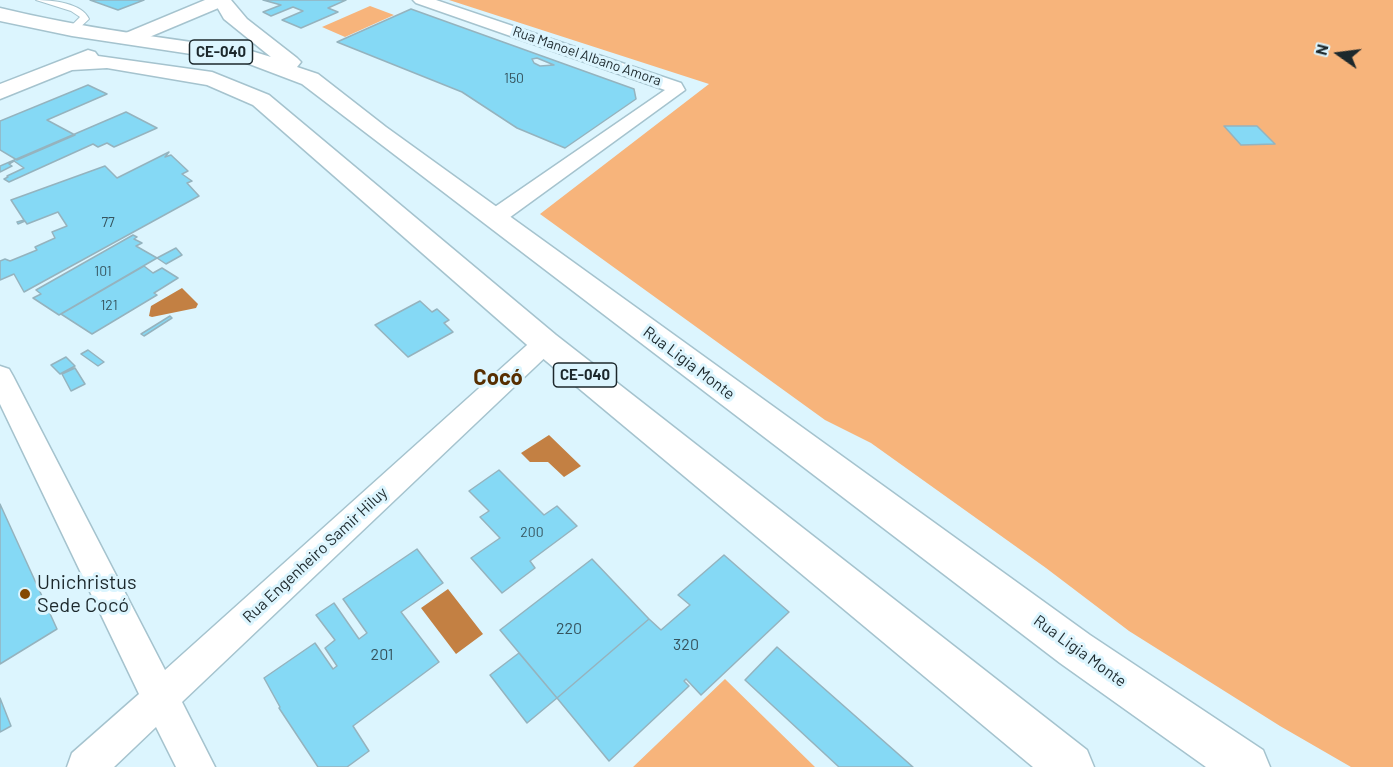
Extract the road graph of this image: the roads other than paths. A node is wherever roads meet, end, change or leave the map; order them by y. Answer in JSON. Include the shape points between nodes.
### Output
{"nodes":[{"id":1,"x":40,"y":0,"type":"edge"},
{"id":2,"x":192,"y":0,"type":"edge"},
{"id":3,"x":221,"y":0,"type":"edge"},
{"id":4,"x":421,"y":0,"type":"edge"},
{"id":5,"x":0,"y":14,"type":"edge"},
{"id":6,"x":72,"y":30,"type":"junction"},
{"id":7,"x":106,"y":35,"type":"junction"},
{"id":8,"x":128,"y":39,"type":"junction"},
{"id":9,"x":69,"y":64,"type":"junction"},
{"id":10,"x":0,"y":79,"type":"edge"},
{"id":11,"x":310,"y":79,"type":"junction"},
{"id":12,"x":0,"y":92,"type":"edge"},
{"id":13,"x":494,"y":218,"type":"junction"},
{"id":14,"x":545,"y":342,"type":"junction"},
{"id":15,"x":0,"y":376,"type":"edge"},
{"id":16,"x":160,"y":698,"type":"junction"},
{"id":17,"x":1234,"y":759,"type":"edge"},
{"id":18,"x":86,"y":767,"type":"edge"},
{"id":19,"x":196,"y":767,"type":"edge"},
{"id":20,"x":1070,"y":767,"type":"edge"}],
"edges":[{"from":1,"to":6,"type":"lane","via":[[74,9],[84,16]]},
{"from":2,"to":7,"type":"main road"},
{"from":3,"to":8,"type":"main road"},
{"from":3,"to":11,"type":"main road","via":[[242,25]]},
{"from":4,"to":13,"type":"street","name":"Rua Manoel Albano Amora","via":[[675,87],[672,93]]},
{"from":5,"to":6,"type":"main road","name":"Rua Ligia Monte"},
{"from":6,"to":7,"type":"main road","name":"Rua Ligia Monte"},
{"from":7,"to":8,"type":"main road","name":"Rua Ligia Monte"},
{"from":7,"to":10,"type":"main road"},
{"from":8,"to":9,"type":"main road"},
{"from":8,"to":11,"type":"main road","name":"Rua Ligia Monte","number":"CE-040","via":[[248,56]]},
{"from":9,"to":12,"type":"main road"},
{"from":9,"to":14,"type":"main road","number":"CE-040","via":[[107,62],[212,79],[261,100]]},
{"from":11,"to":13,"type":"main road","name":"Rua Ligia Monte","number":"CE-040"},
{"from":13,"to":17,"type":"main road","name":"Rua Ligia Monte","number":"CE-040","via":[[1066,642]]},
{"from":14,"to":16,"type":"street","name":"Rua Engenheiro Samir Hiluy"},
{"from":14,"to":20,"type":"main road","number":"CE-040"},
{"from":15,"to":16,"type":"street"},
{"from":16,"to":18,"type":"street","name":"Rua Engenheiro Samir Hiluy"},
{"from":16,"to":19,"type":"street"}]}
